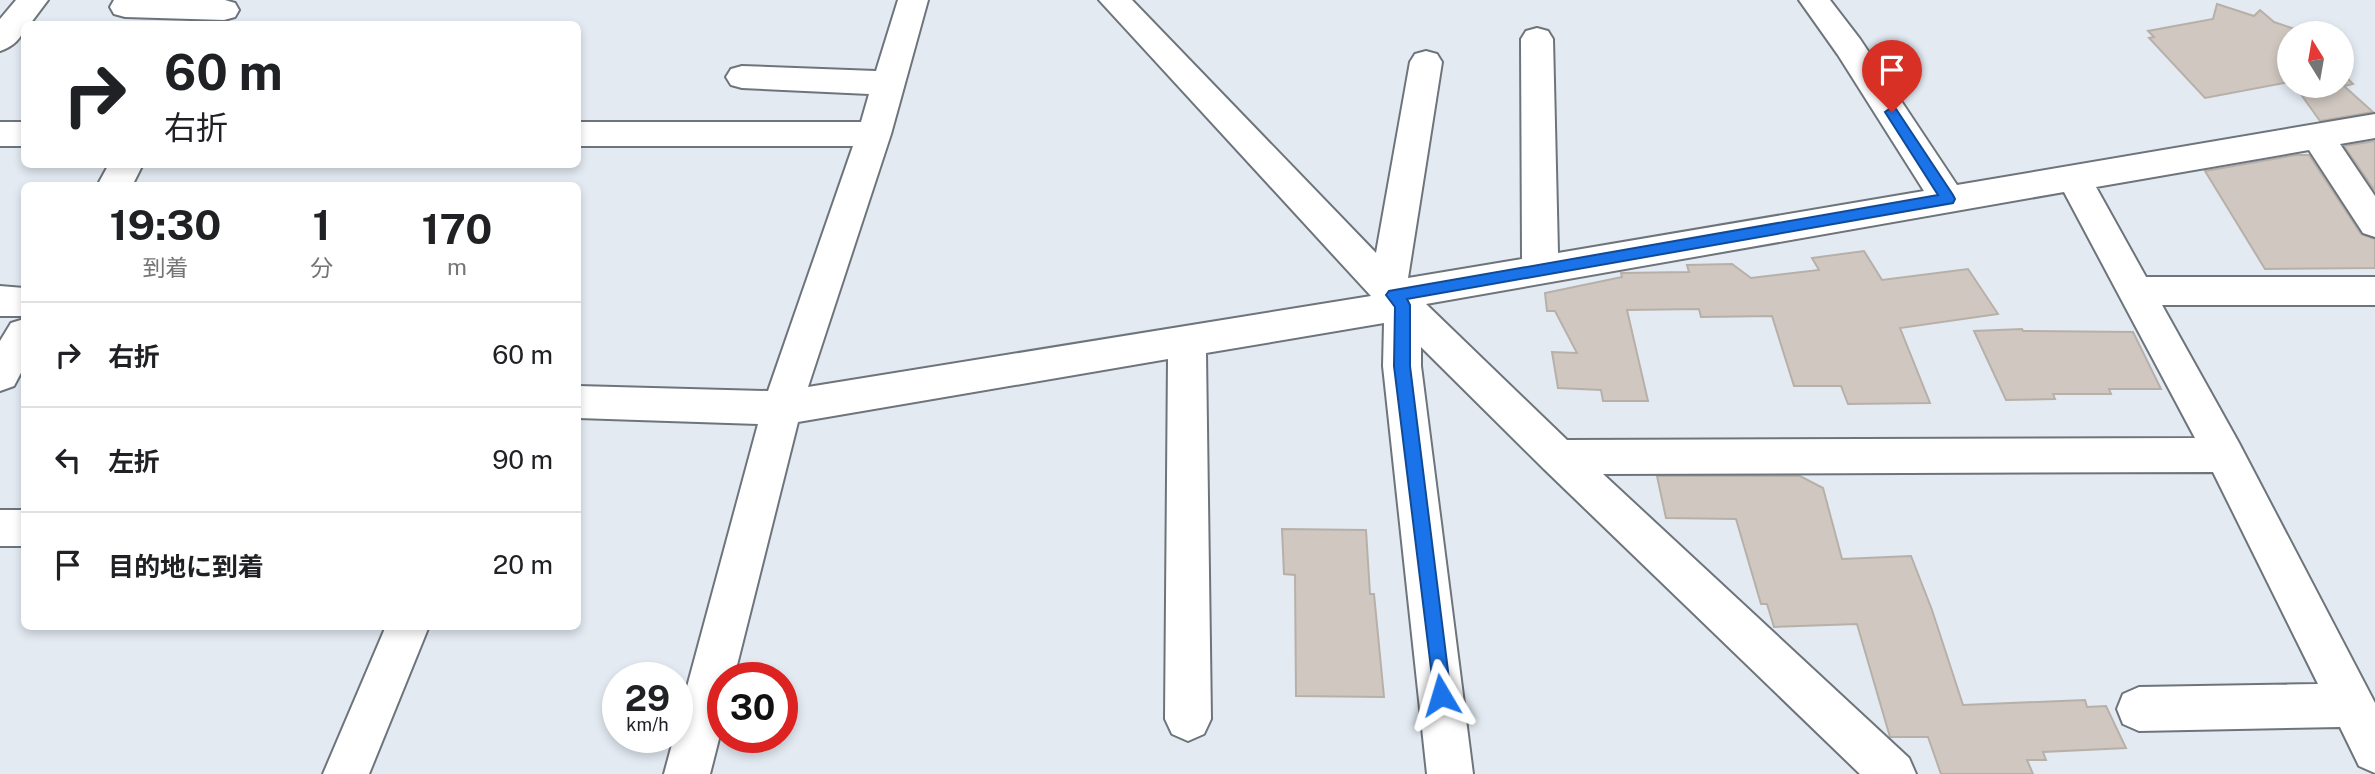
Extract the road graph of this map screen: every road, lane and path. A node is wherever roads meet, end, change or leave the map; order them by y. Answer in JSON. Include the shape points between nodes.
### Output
{"nodes":[{"id":1,"x":33,"y":0,"type":"edge"},
{"id":2,"x":913,"y":0,"type":"edge"},
{"id":3,"x":1114,"y":0,"type":"edge"},
{"id":4,"x":1814,"y":0,"type":"edge"},
{"id":5,"x":125,"y":7,"type":"dead end"},
{"id":6,"x":223,"y":11,"type":"edge"},
{"id":7,"x":1537,"y":39,"type":"dead end"},
{"id":8,"x":0,"y":40,"type":"edge"},
{"id":9,"x":1426,"y":62,"type":"dead end"},
{"id":10,"x":742,"y":77,"type":"dead end"},
{"id":11,"x":889,"y":83,"type":"junction"},
{"id":12,"x":2375,"y":126,"type":"edge"},
{"id":13,"x":0,"y":134,"type":"edge"},
{"id":14,"x":21,"y":134,"type":"edge"},
{"id":15,"x":581,"y":134,"type":"edge"},
{"id":16,"x":874,"y":134,"type":"junction"},
{"id":17,"x":2318,"y":137,"type":"junction"},
{"id":18,"x":2074,"y":179,"type":"junction"},
{"id":19,"x":1948,"y":199,"type":"junction"},
{"id":20,"x":2375,"y":224,"type":"edge"},
{"id":21,"x":1540,"y":270,"type":"junction"},
{"id":22,"x":2136,"y":291,"type":"junction"},
{"id":23,"x":2375,"y":291,"type":"edge"},
{"id":24,"x":1395,"y":297,"type":"junction"},
{"id":25,"x":0,"y":301,"type":"edge"},
{"id":26,"x":21,"y":302,"type":"edge"},
{"id":27,"x":21,"y":339,"type":"edge"},
{"id":28,"x":1187,"y":341,"type":"junction"},
{"id":29,"x":0,"y":374,"type":"edge"},
{"id":30,"x":581,"y":402,"type":"edge"},
{"id":31,"x":782,"y":408,"type":"junction"},
{"id":32,"x":2225,"y":455,"type":"junction"},
{"id":33,"x":1558,"y":457,"type":"junction"},
{"id":34,"x":0,"y":528,"type":"edge"},
{"id":35,"x":21,"y":528,"type":"edge"},
{"id":36,"x":406,"y":630,"type":"edge"},
{"id":37,"x":2138,"y":709,"type":"dead end"},
{"id":38,"x":1188,"y":719,"type":"dead end"},
{"id":39,"x":2365,"y":722,"type":"edge"},
{"id":40,"x":346,"y":774,"type":"edge"},
{"id":41,"x":687,"y":774,"type":"edge"},
{"id":42,"x":1450,"y":774,"type":"edge"},
{"id":43,"x":1893,"y":774,"type":"edge"}],
"edges":[{"from":1,"to":8,"type":"street"},
{"from":2,"to":11,"type":"street"},
{"from":3,"to":24,"type":"street"},
{"from":4,"to":19,"type":"street"},
{"from":5,"to":6,"type":"street"},
{"from":7,"to":21,"type":"street"},
{"from":9,"to":24,"type":"street"},
{"from":10,"to":11,"type":"street"},
{"from":11,"to":16,"type":"street"},
{"from":12,"to":17,"type":"street"},
{"from":13,"to":14,"type":"street"},
{"from":15,"to":16,"type":"street"},
{"from":16,"to":31,"type":"street"},
{"from":17,"to":18,"type":"street"},
{"from":17,"to":20,"type":"street"},
{"from":18,"to":19,"type":"street"},
{"from":18,"to":22,"type":"street"},
{"from":19,"to":21,"type":"street"},
{"from":21,"to":24,"type":"street"},
{"from":22,"to":23,"type":"street"},
{"from":22,"to":32,"type":"street"},
{"from":24,"to":28,"type":"street"},
{"from":24,"to":33,"type":"street"},
{"from":24,"to":42,"type":"street"},
{"from":25,"to":26,"type":"street"},
{"from":27,"to":29,"type":"street"},
{"from":28,"to":31,"type":"street"},
{"from":28,"to":38,"type":"street"},
{"from":30,"to":31,"type":"street"},
{"from":31,"to":41,"type":"street"},
{"from":32,"to":33,"type":"street"},
{"from":32,"to":39,"type":"street"},
{"from":33,"to":43,"type":"street"},
{"from":34,"to":35,"type":"street"},
{"from":36,"to":40,"type":"street"},
{"from":37,"to":39,"type":"street"}]}
